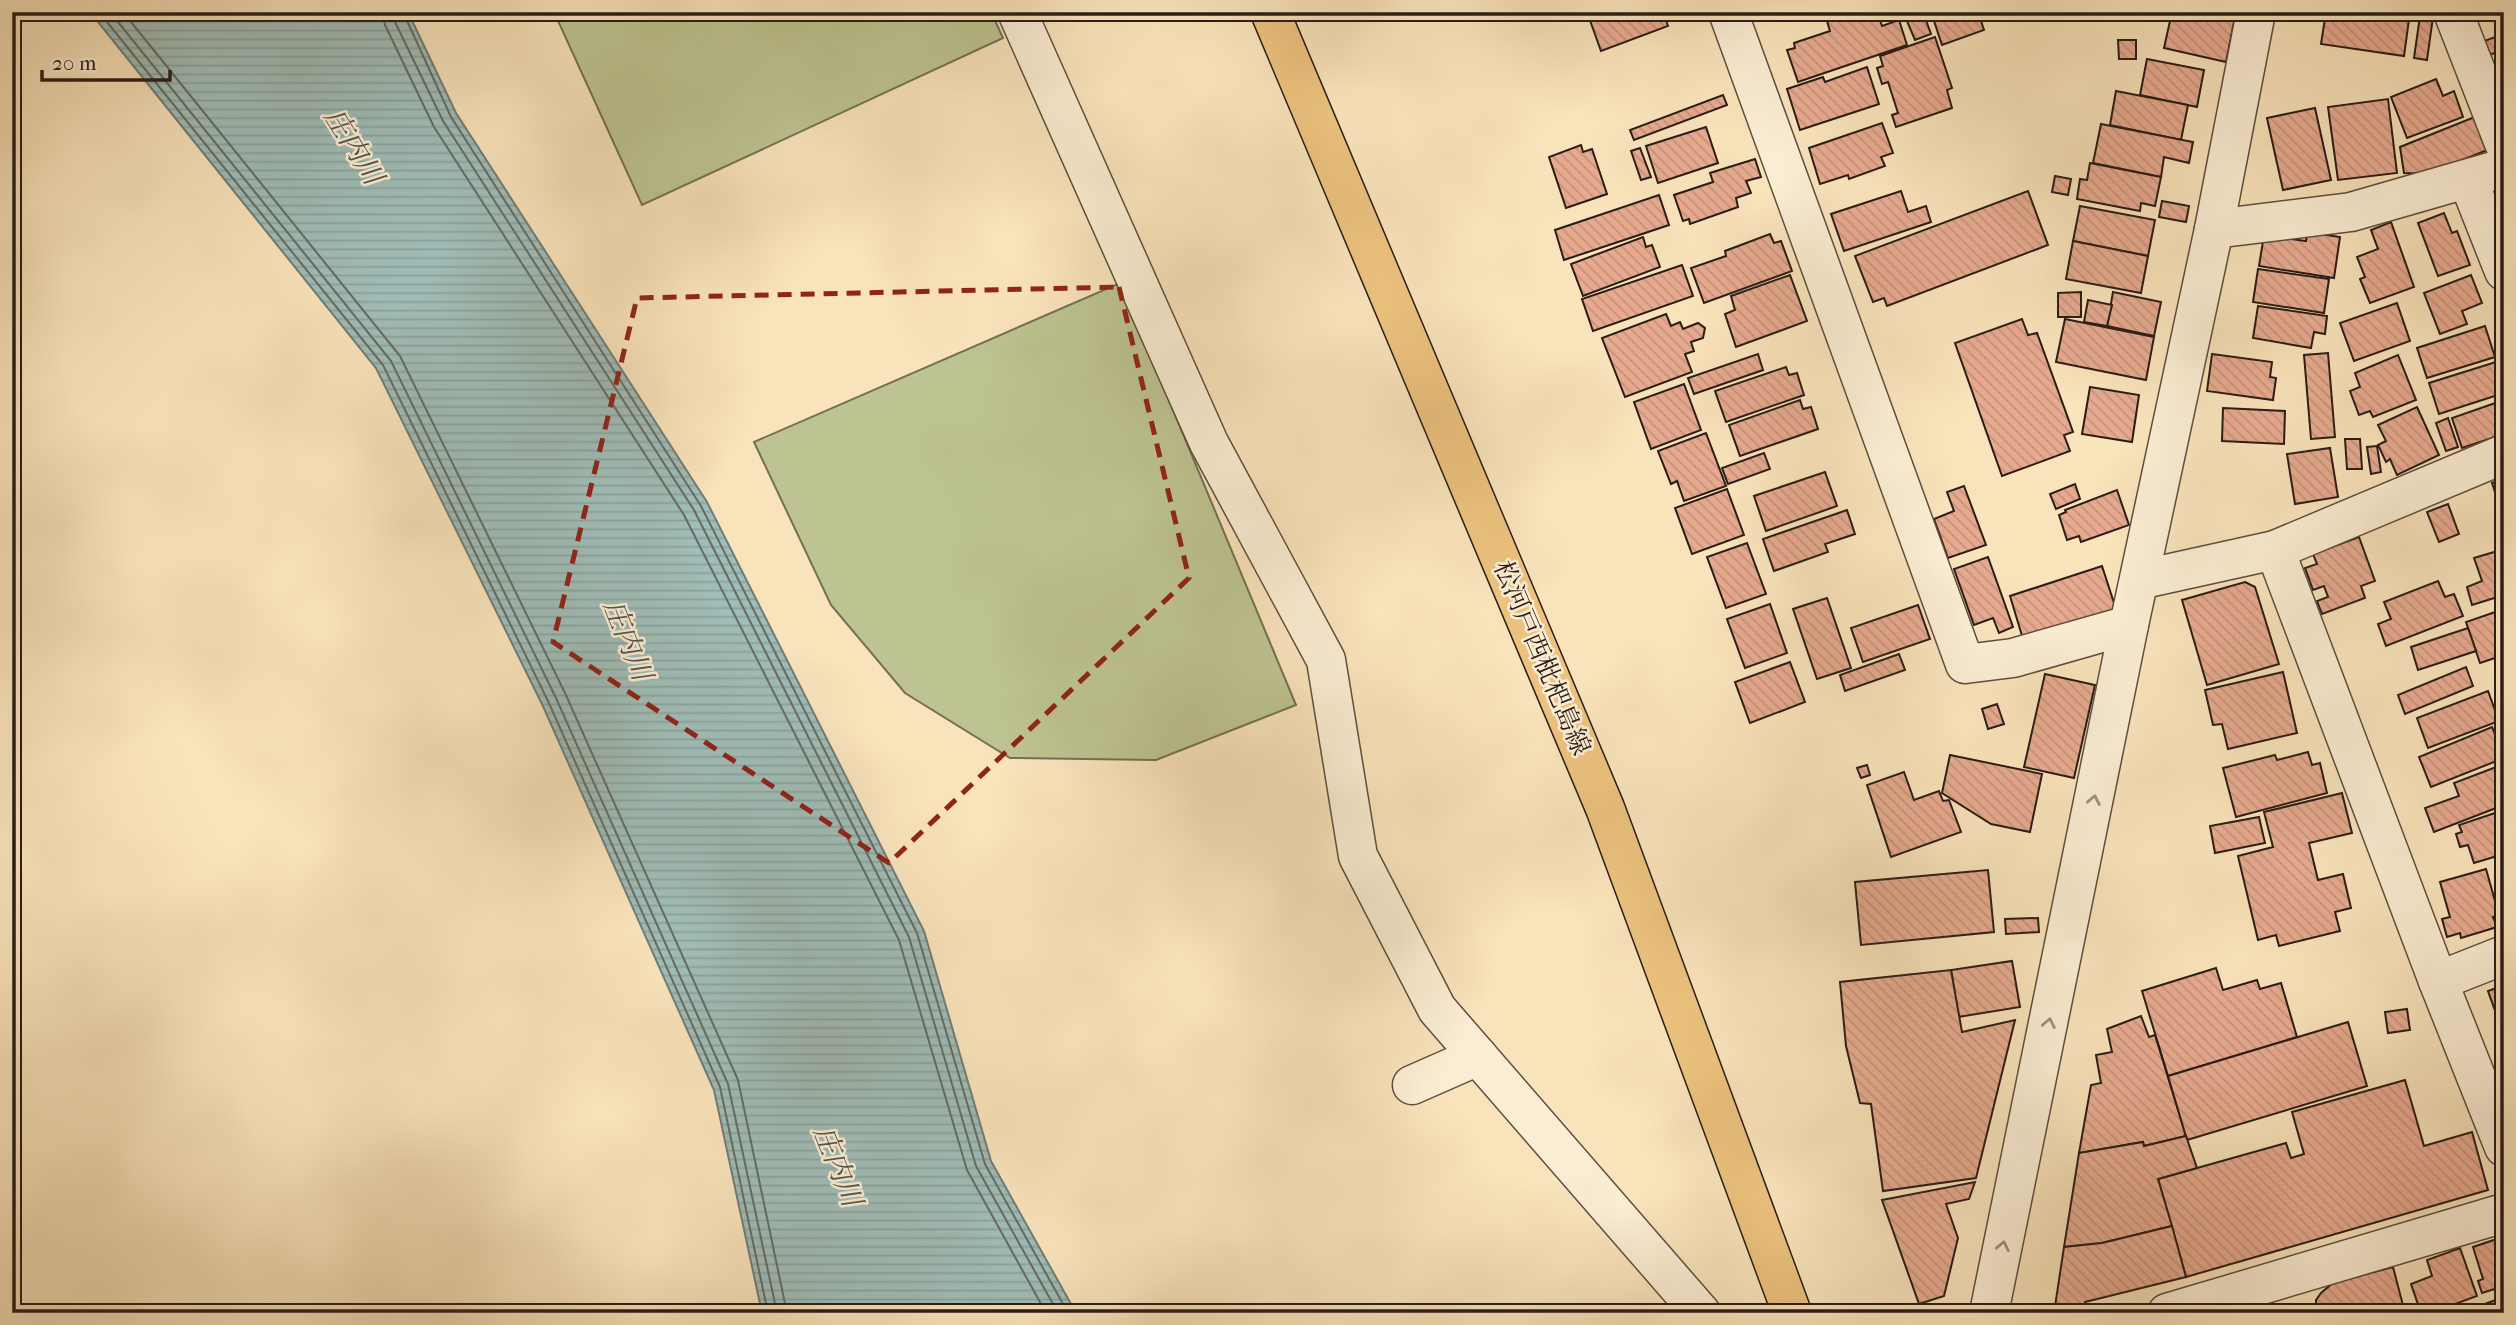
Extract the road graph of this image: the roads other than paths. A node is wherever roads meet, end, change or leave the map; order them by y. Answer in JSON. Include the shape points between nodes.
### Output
{"nodes":[{"id":1,"x":1017,"y":12,"type":"edge"},
{"id":2,"x":1270,"y":12,"type":"edge"},
{"id":3,"x":1728,"y":12,"type":"edge"},
{"id":4,"x":2256,"y":12,"type":"edge"},
{"id":5,"x":2453,"y":12,"type":"edge"},
{"id":6,"x":2504,"y":143,"type":"edge"},
{"id":7,"x":2486,"y":174,"type":"edge"},
{"id":8,"x":2214,"y":229,"type":"junction"},
{"id":9,"x":2504,"y":271,"type":"edge"},
{"id":10,"x":2504,"y":454,"type":"edge"},
{"id":11,"x":2275,"y":550,"type":"junction"},
{"id":12,"x":2139,"y":580,"type":"junction"},
{"id":13,"x":2129,"y":625,"type":"junction"},
{"id":14,"x":2504,"y":955,"type":"edge"},
{"id":15,"x":2438,"y":981,"type":"junction"},
{"id":16,"x":1478,"y":1056,"type":"junction"},
{"id":17,"x":1412,"y":1085,"type":"dead end"},
{"id":18,"x":2504,"y":1147,"type":"edge"},
{"id":19,"x":2504,"y":1213,"type":"edge"},
{"id":20,"x":1701,"y":1313,"type":"edge"},
{"id":21,"x":1792,"y":1313,"type":"edge"},
{"id":22,"x":1989,"y":1313,"type":"edge"},
{"id":23,"x":2167,"y":1313,"type":"edge"}],
"edges":[{"from":1,"to":16,"type":"street","via":[[1209,443],[1326,660],[1358,856],[1437,1009]]},
{"from":2,"to":21,"type":"main road","name":"松河戸西枇杷島線","via":[[1605,808]]},
{"from":3,"to":13,"type":"street","via":[[1965,664],[2013,658]]},
{"from":4,"to":8,"type":"street"},
{"from":5,"to":6,"type":"street"},
{"from":7,"to":8,"type":"street","via":[[2351,212]]},
{"from":7,"to":9,"type":"street"},
{"from":8,"to":12,"type":"street"},
{"from":10,"to":11,"type":"street"},
{"from":11,"to":12,"type":"street"},
{"from":11,"to":15,"type":"street"},
{"from":12,"to":13,"type":"street"},
{"from":22,"to":13,"type":"street","one_way":true},
{"from":14,"to":15,"type":"street"},
{"from":15,"to":18,"type":"street"},
{"from":16,"to":17,"type":"street"},
{"from":16,"to":20,"type":"street"},
{"from":19,"to":23,"type":"street"}]}
